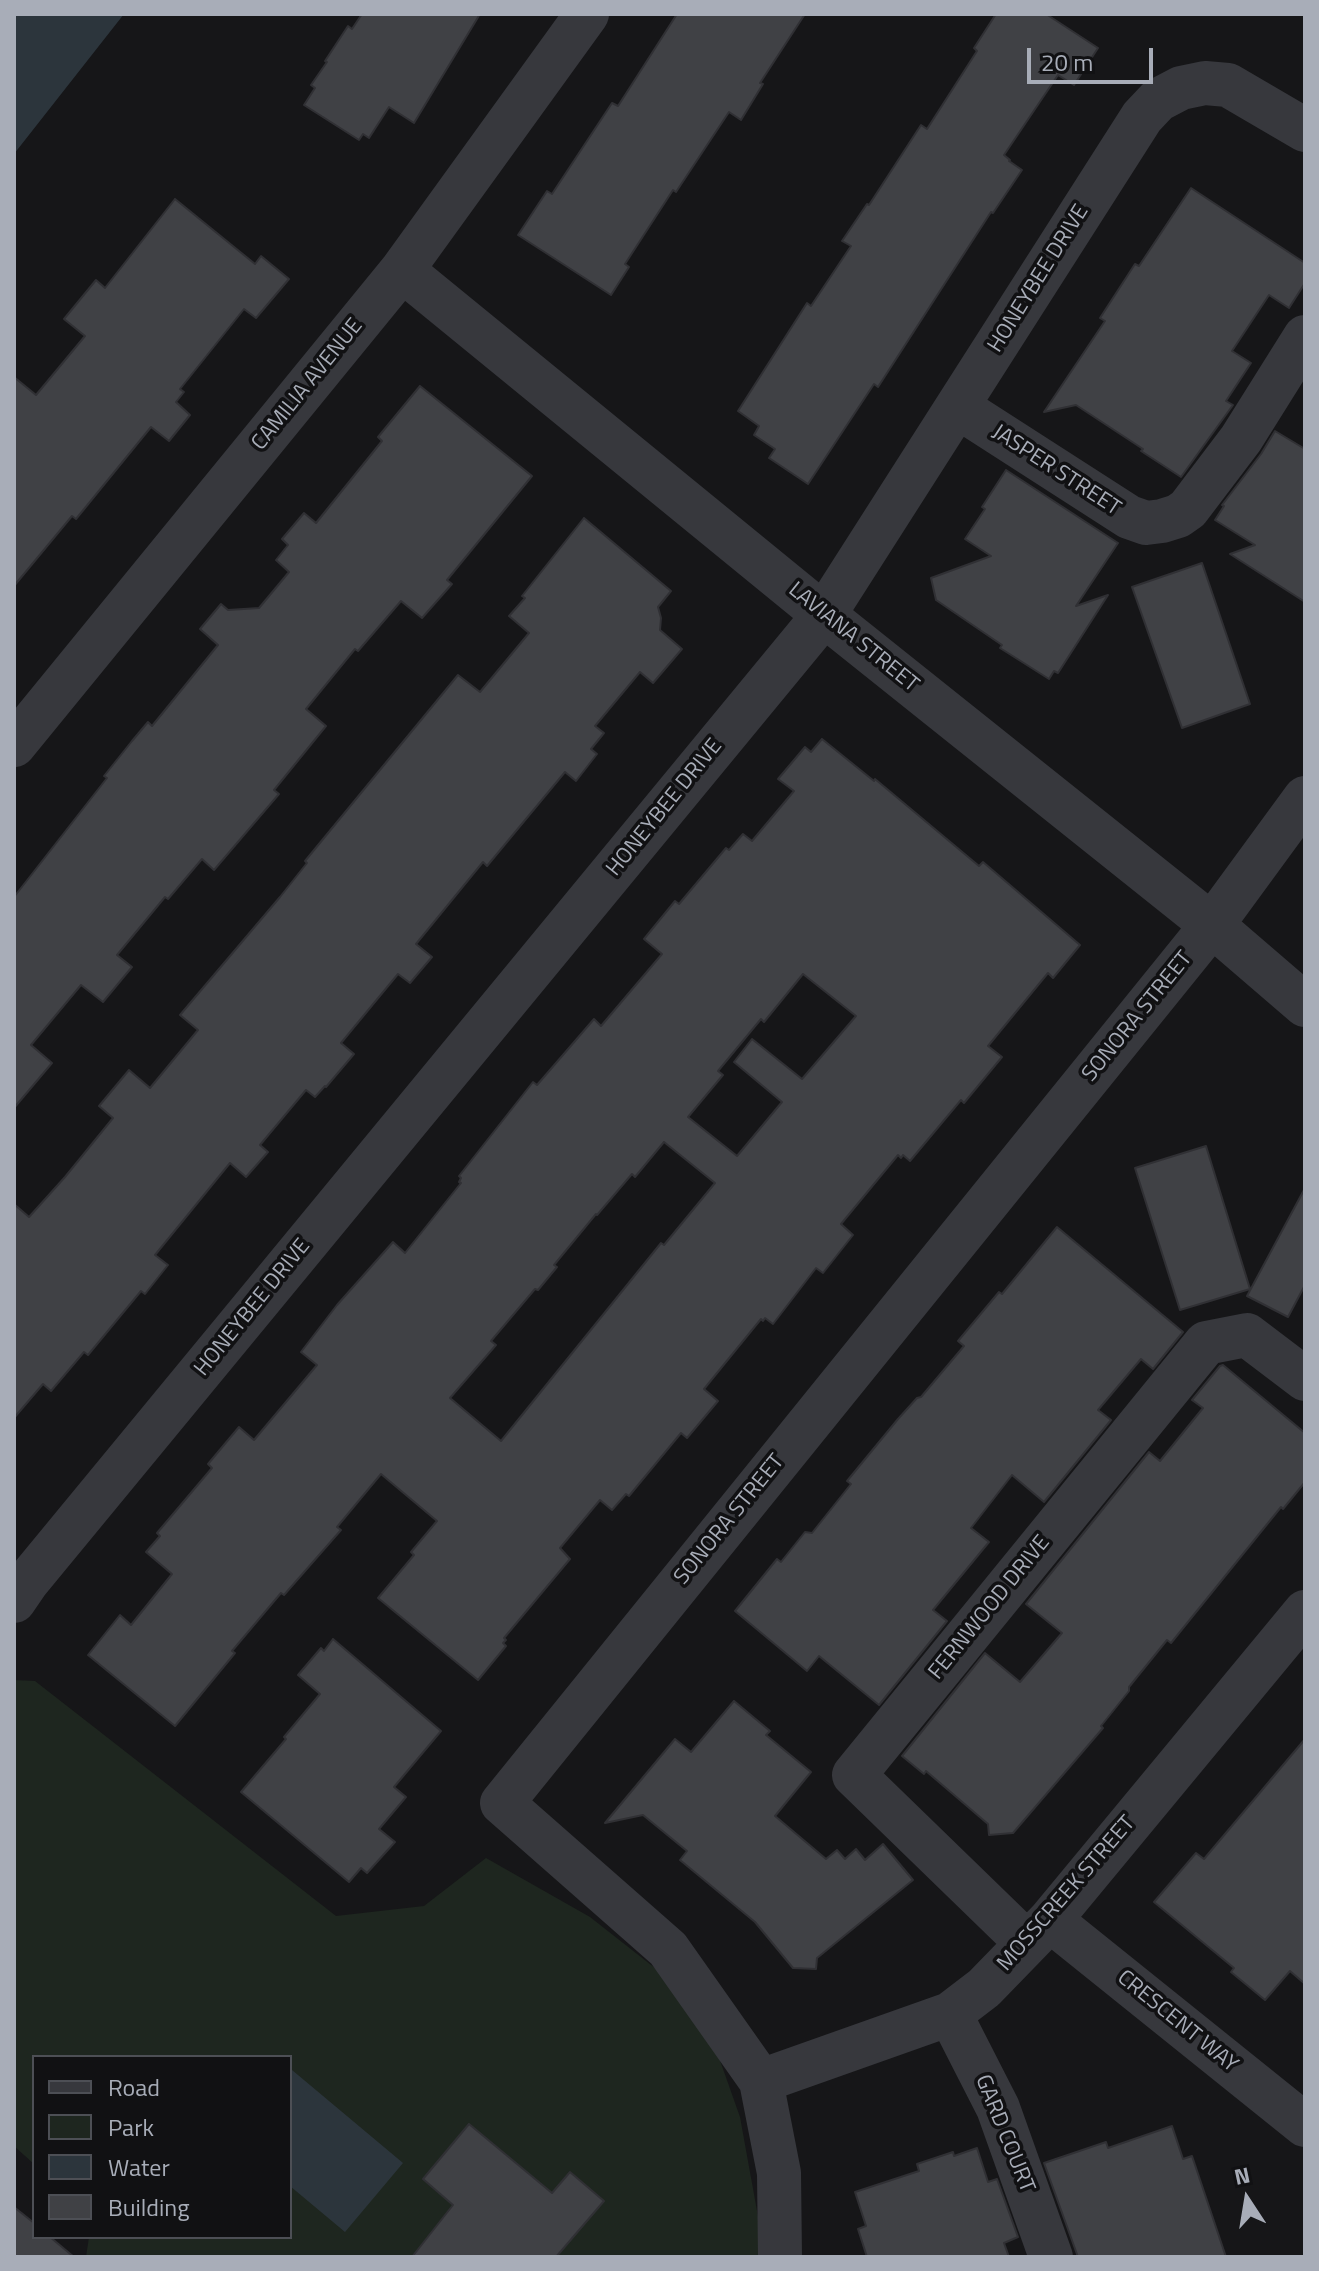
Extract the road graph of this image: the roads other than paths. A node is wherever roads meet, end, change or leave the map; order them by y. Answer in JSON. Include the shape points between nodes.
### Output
{"nodes":[{"id":1,"x":587,"y":14,"type":"edge"},
{"id":2,"x":1305,"y":130,"type":"edge"},
{"id":3,"x":402,"y":270,"type":"junction"},
{"id":4,"x":1305,"y":337,"type":"edge"},
{"id":5,"x":958,"y":407,"type":"junction"},
{"id":6,"x":824,"y":615,"type":"junction"},
{"id":7,"x":14,"y":745,"type":"edge"},
{"id":8,"x":1305,"y":798,"type":"edge"},
{"id":9,"x":1212,"y":925,"type":"junction"},
{"id":10,"x":1305,"y":1005,"type":"edge"},
{"id":11,"x":1305,"y":1379,"type":"edge"},
{"id":12,"x":14,"y":1601,"type":"edge"},
{"id":13,"x":1305,"y":1612,"type":"edge"},
{"id":14,"x":1038,"y":1931,"type":"junction"},
{"id":15,"x":950,"y":2014,"type":"junction"},
{"id":16,"x":761,"y":2081,"type":"junction"},
{"id":17,"x":1305,"y":2125,"type":"edge"},
{"id":18,"x":780,"y":2257,"type":"edge"},
{"id":19,"x":1051,"y":2257,"type":"edge"}],
"edges":[{"from":1,"to":3,"type":"street","name":"CAMILIA AVENUE"},
{"from":2,"to":5,"type":"street","name":"HONEYBEE DRIVE","via":[[1228,85],[1181,88],[1158,100],[1142,117]]},
{"from":3,"to":6,"type":"street","name":"LAVIANA STREET"},
{"from":3,"to":7,"type":"street","name":"CAMILIA AVENUE"},
{"from":4,"to":5,"type":"street","name":"JASPER STREET","via":[[1241,439],[1188,509],[1162,521],[1129,517]]},
{"from":5,"to":6,"type":"street","name":"HONEYBEE DRIVE"},
{"from":6,"to":9,"type":"street","name":"LAVIANA STREET"},
{"from":6,"to":12,"type":"street","name":"HONEYBEE DRIVE"},
{"from":8,"to":9,"type":"street","name":"SONORA STREET"},
{"from":9,"to":10,"type":"street","name":"LAVIANA STREET"},
{"from":9,"to":16,"type":"street","name":"SONORA STREET","via":[[502,1803],[668,1949]]},
{"from":11,"to":14,"type":"street","name":"FERNWOOD DRIVE","via":[[1247,1335],[1206,1343],[854,1775]]},
{"from":13,"to":14,"type":"street","name":"MOSSCREEK STREET"},
{"from":14,"to":15,"type":"street","name":"MOSSCREEK STREET","via":[[984,1988]]},
{"from":14,"to":17,"type":"street","name":"CRESCENT WAY"},
{"from":15,"to":16,"type":"street","name":"MOSSCREEK STREET"},
{"from":15,"to":19,"type":"street","name":"GARD COURT","via":[[998,2108]]},
{"from":16,"to":18,"type":"street","name":"SONORA STREET","via":[[779,2173]]}]}
